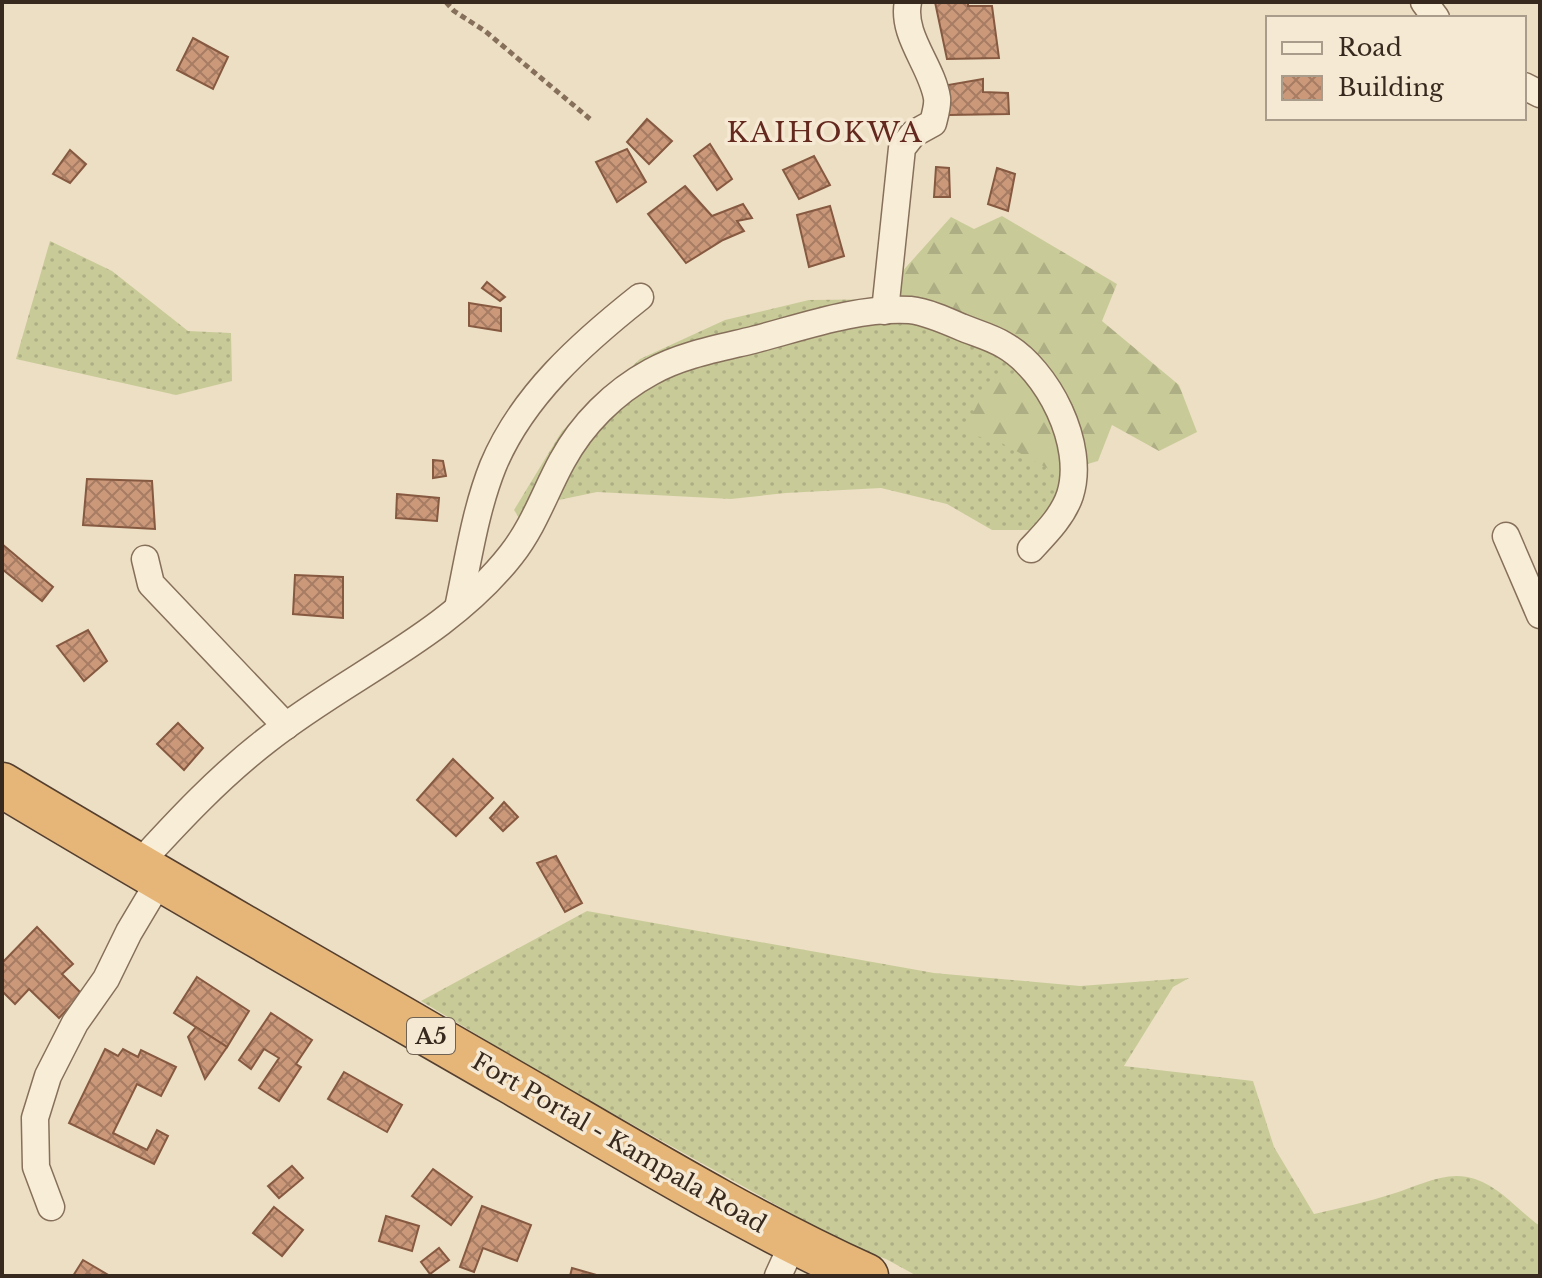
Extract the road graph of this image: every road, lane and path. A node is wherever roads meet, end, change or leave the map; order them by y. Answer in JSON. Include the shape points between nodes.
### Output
{"nodes":[{"id":1,"x":446,"y":2,"type":"edge"},
{"id":2,"x":908,"y":2,"type":"edge"},
{"id":3,"x":590,"y":119,"type":"dead end"},
{"id":4,"x":640,"y":297,"type":"dead end"},
{"id":5,"x":885,"y":311,"type":"junction"},
{"id":6,"x":1506,"y":536,"type":"dead end"},
{"id":7,"x":1031,"y":549,"type":"dead end"},
{"id":8,"x":145,"y":559,"type":"dead end"},
{"id":9,"x":458,"y":608,"type":"junction"},
{"id":10,"x":1540,"y":615,"type":"edge"},
{"id":11,"x":286,"y":726,"type":"junction"},
{"id":12,"x":2,"y":785,"type":"edge"},
{"id":13,"x":148,"y":873,"type":"junction"},
{"id":14,"x":51,"y":1207,"type":"dead end"},
{"id":15,"x":785,"y":1259,"type":"edge"},
{"id":16,"x":866,"y":1276,"type":"edge"}],
"edges":[{"from":1,"to":3,"type":"path"},
{"from":2,"to":5,"type":"street","via":[[912,34],[938,99],[933,123],[902,148]]},
{"from":4,"to":9,"type":"street","via":[[595,333],[523,410],[494,465]]},
{"from":5,"to":7,"type":"street","via":[[912,310],[937,317],[1005,345],[1044,383],[1065,420],[1074,455],[1070,494],[1055,523]]},
{"from":5,"to":9,"type":"street","via":[[841,317],[699,354],[654,369],[631,384],[580,432],[512,554]]},
{"from":6,"to":10,"type":"street"},
{"from":8,"to":11,"type":"street","via":[[151,584]]},
{"from":9,"to":11,"type":"street"},
{"from":11,"to":13,"type":"street","via":[[198,799]]},
{"from":12,"to":13,"type":"highway","name":"Fort Portal - Kampala Road","number":"A5"},
{"from":13,"to":14,"type":"street","via":[[129,932],[48,1076],[35,1118],[36,1167]]},
{"from":13,"to":15,"type":"highway","name":"Fort Portal - Kampala Road","number":"A5"},
{"from":15,"to":16,"type":"highway","name":"Fort Portal - Kampala Road","number":"A5"}]}
